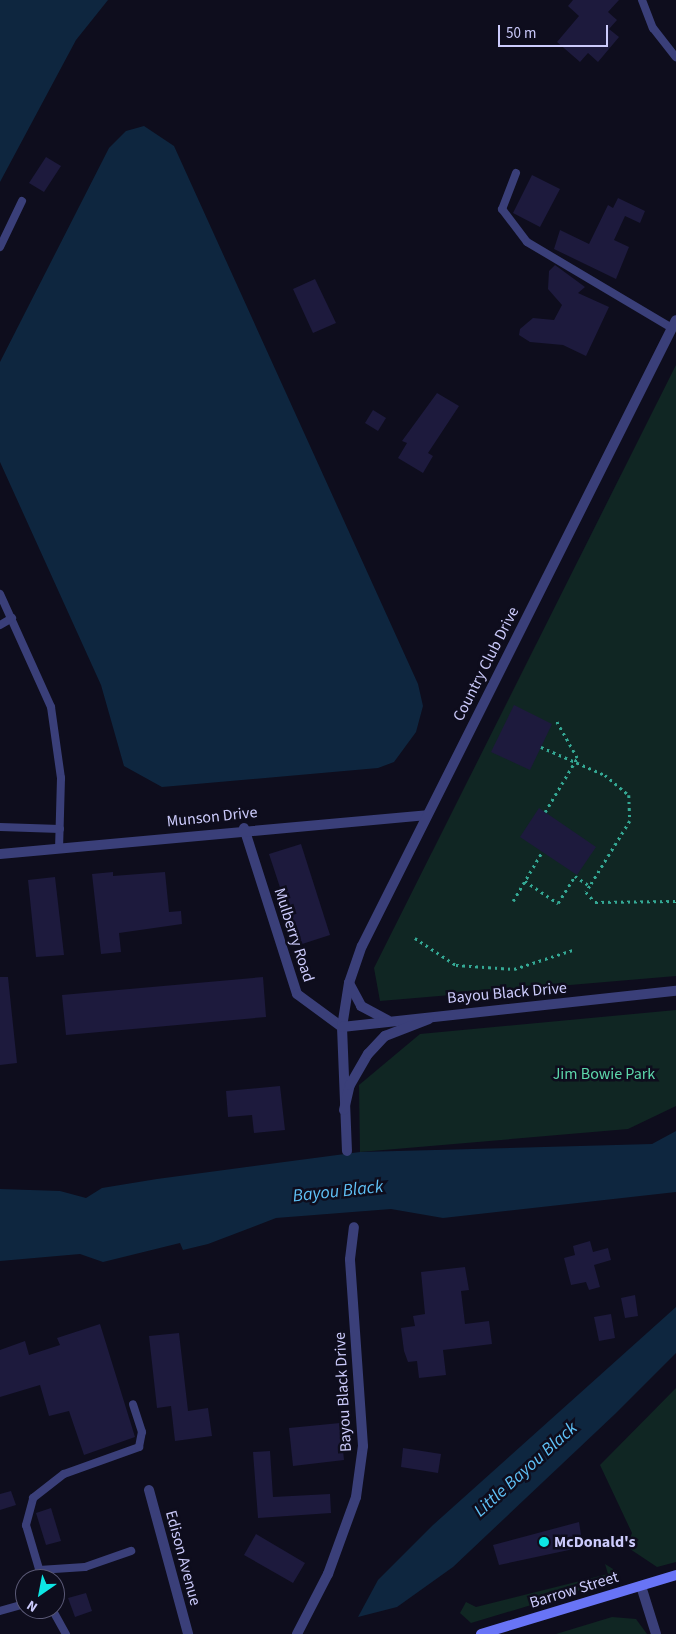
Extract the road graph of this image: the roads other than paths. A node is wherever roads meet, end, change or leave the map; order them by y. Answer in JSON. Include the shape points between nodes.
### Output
{"nodes":[{"id":1,"x":642,"y":0,"type":"edge"},
{"id":2,"x":676,"y":57,"type":"edge"},
{"id":3,"x":516,"y":173,"type":"dead end"},
{"id":4,"x":22,"y":201,"type":"dead end"},
{"id":5,"x":0,"y":246,"type":"edge"},
{"id":6,"x":674,"y":324,"type":"edge"},
{"id":7,"x":0,"y":594,"type":"edge"},
{"id":8,"x":12,"y":618,"type":"junction"},
{"id":9,"x":0,"y":626,"type":"edge"},
{"id":10,"x":427,"y":815,"type":"junction"},
{"id":11,"x":0,"y":827,"type":"edge"},
{"id":12,"x":244,"y":828,"type":"junction"},
{"id":13,"x":60,"y":829,"type":"junction"},
{"id":14,"x":59,"y":848,"type":"junction"},
{"id":15,"x":0,"y":854,"type":"edge"},
{"id":16,"x":349,"y":983,"type":"junction"},
{"id":17,"x":676,"y":991,"type":"edge"},
{"id":18,"x":443,"y":1014,"type":"junction"},
{"id":19,"x":388,"y":1020,"type":"junction"},
{"id":20,"x":342,"y":1028,"type":"junction"},
{"id":21,"x":344,"y":1110,"type":"junction"},
{"id":22,"x":347,"y":1151,"type":"dead end"},
{"id":23,"x":354,"y":1226,"type":"dead end"},
{"id":24,"x":133,"y":1404,"type":"dead end"},
{"id":25,"x":149,"y":1490,"type":"dead end"},
{"id":26,"x":131,"y":1551,"type":"dead end"},
{"id":27,"x":39,"y":1569,"type":"edge"},
{"id":28,"x":50,"y":1569,"type":"edge"},
{"id":29,"x":676,"y":1576,"type":"edge"},
{"id":30,"x":641,"y":1586,"type":"junction"},
{"id":31,"x":15,"y":1607,"type":"edge"},
{"id":32,"x":0,"y":1612,"type":"edge"},
{"id":33,"x":58,"y":1619,"type":"edge"},
{"id":34,"x":497,"y":1632,"type":"edge"},
{"id":35,"x":66,"y":1634,"type":"edge"},
{"id":36,"x":188,"y":1634,"type":"edge"},
{"id":37,"x":297,"y":1634,"type":"edge"},
{"id":38,"x":481,"y":1634,"type":"edge"},
{"id":39,"x":656,"y":1634,"type":"edge"}],
"edges":[{"from":1,"to":2,"type":"lane","via":[[654,28]]},
{"from":3,"to":6,"type":"lane","via":[[502,209],[527,242]]},
{"from":4,"to":5,"type":"lane"},
{"from":6,"to":10,"type":"street","name":"Country Club Drive"},
{"from":7,"to":8,"type":"lane"},
{"from":8,"to":9,"type":"lane"},
{"from":8,"to":13,"type":"lane","via":[[51,707],[62,778]]},
{"from":10,"to":12,"type":"street","name":"Munson Drive"},
{"from":10,"to":16,"type":"street","name":"Country Club Drive","via":[[362,946]]},
{"from":11,"to":13,"type":"lane"},
{"from":12,"to":14,"type":"street","name":"Munson Drive"},
{"from":12,"to":20,"type":"street","name":"Mulberry Road","via":[[297,994]]},
{"from":13,"to":14,"type":"lane"},
{"from":14,"to":15,"type":"street","name":"Munson Drive"},
{"from":16,"to":19,"type":"street","via":[[361,1006]]},
{"from":16,"to":20,"type":"street","name":"Country Club Drive"},
{"from":17,"to":18,"type":"street","name":"Bayou Black Drive"},
{"from":18,"to":19,"type":"street","name":"Bayou Black Drive"},
{"from":18,"to":21,"type":"street","via":[[385,1036],[354,1075]]},
{"from":19,"to":20,"type":"street","name":"Bayou Black Drive"},
{"from":20,"to":21,"type":"street"},
{"from":21,"to":22,"type":"street"},
{"from":23,"to":37,"type":"street","name":"Bayou Black Drive","via":[[350,1259],[363,1446],[357,1488],[328,1574]]},
{"from":24,"to":27,"type":"lane","via":[[142,1432],[139,1447],[64,1474],[33,1498],[26,1525]]},
{"from":25,"to":36,"type":"street","name":"Edison Avenue"},
{"from":26,"to":28,"type":"lane","via":[[85,1566]]},
{"from":29,"to":30,"type":"main road","name":"Barrow Street"},
{"from":30,"to":34,"type":"main road","name":"Barrow Street"},
{"from":30,"to":39,"type":"street"},
{"from":31,"to":32,"type":"lane"},
{"from":33,"to":35,"type":"lane"},
{"from":34,"to":38,"type":"main road","name":"Barrow Street"}]}
